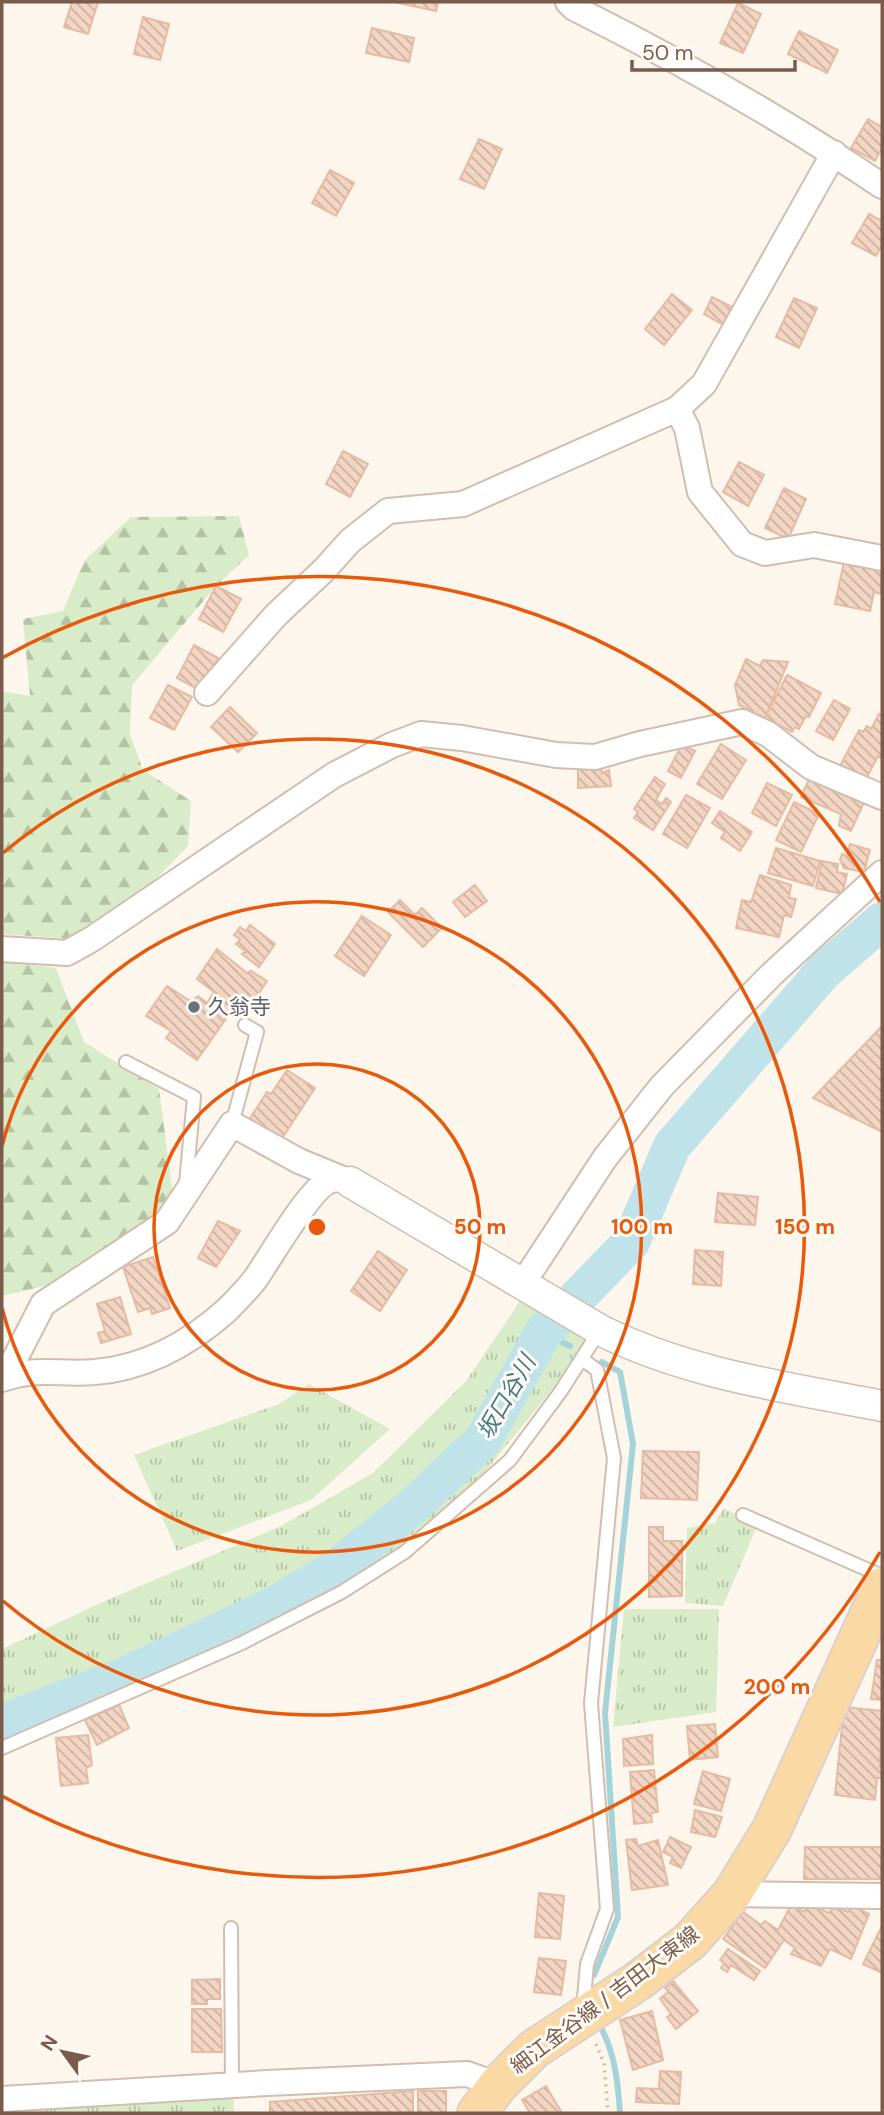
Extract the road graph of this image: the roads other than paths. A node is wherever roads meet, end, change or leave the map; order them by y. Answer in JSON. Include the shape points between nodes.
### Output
{"nodes":[{"id":1,"x":568,"y":2,"type":"edge"},
{"id":2,"x":834,"y":153,"type":"junction"},
{"id":3,"x":882,"y":186,"type":"edge"},
{"id":4,"x":677,"y":409,"type":"junction"},
{"id":5,"x":882,"y":558,"type":"edge"},
{"id":6,"x":207,"y":693,"type":"dead end"},
{"id":7,"x":882,"y":797,"type":"edge"},
{"id":8,"x":882,"y":873,"type":"edge"},
{"id":9,"x":2,"y":949,"type":"edge"},
{"id":10,"x":245,"y":1025,"type":"dead end"},
{"id":11,"x":126,"y":1062,"type":"dead end"},
{"id":12,"x":232,"y":1124,"type":"junction"},
{"id":13,"x":350,"y":1182,"type":"junction"},
{"id":14,"x":185,"y":1194,"type":"junction"},
{"id":15,"x":527,"y":1285,"type":"junction"},
{"id":16,"x":594,"y":1327,"type":"junction"},
{"id":17,"x":582,"y":1359,"type":"junction"},
{"id":18,"x":3,"y":1378,"type":"edge"},
{"id":19,"x":882,"y":1406,"type":"edge"},
{"id":20,"x":743,"y":1515,"type":"dead end"},
{"id":21,"x":882,"y":1576,"type":"edge"},
{"id":22,"x":882,"y":1587,"type":"edge"},
{"id":23,"x":2,"y":1748,"type":"edge"},
{"id":24,"x":733,"y":1894,"type":"junction"},
{"id":25,"x":882,"y":1896,"type":"edge"},
{"id":26,"x":231,"y":1927,"type":"dead end"},
{"id":27,"x":584,"y":2017,"type":"junction"},
{"id":28,"x":232,"y":2085,"type":"junction"},
{"id":29,"x":2,"y":2099,"type":"edge"},
{"id":30,"x":487,"y":2099,"type":"edge"}],
"edges":[{"from":1,"to":2,"type":"street","via":[[690,67]]},
{"from":2,"to":3,"type":"street"},
{"from":2,"to":4,"type":"street","via":[[704,384]]},
{"from":4,"to":5,"type":"street","via":[[687,428],[700,492],[742,544],[765,553],[814,545]]},
{"from":4,"to":6,"type":"street","via":[[463,504],[388,511],[350,541],[276,615]]},
{"from":7,"to":9,"type":"street","via":[[811,767],[768,734],[742,722],[595,757],[421,734],[334,775],[67,953]]},
{"from":8,"to":15,"type":"street","via":[[771,975],[662,1086],[605,1158]]},
{"from":10,"to":12,"type":"lane","via":[[257,1031]]},
{"from":11,"to":14,"type":"lane","via":[[194,1097]]},
{"from":12,"to":13,"type":"street","via":[[299,1161]]},
{"from":12,"to":14,"type":"street"},
{"from":13,"to":15,"type":"street"},
{"from":13,"to":18,"type":"street","via":[[329,1181],[315,1192],[238,1300],[180,1345],[114,1369],[26,1371]]},
{"from":14,"to":18,"type":"street","via":[[167,1222],[43,1304]]},
{"from":15,"to":16,"type":"street"},
{"from":16,"to":17,"type":"lane"},
{"from":16,"to":19,"type":"street","via":[[653,1354],[712,1372]]},
{"from":17,"to":23,"type":"lane","via":[[510,1460],[405,1552],[342,1592],[242,1643]]},
{"from":17,"to":27,"type":"lane","via":[[597,1370],[614,1458],[591,1703],[607,1909],[587,1964]]},
{"from":20,"to":21,"type":"lane"},
{"from":22,"to":24,"type":"main road","name":"細江金谷線 / 吉田大東線","via":[[772,1829]]},
{"from":24,"to":25,"type":"street"},
{"from":24,"to":27,"type":"main road","name":"細江金谷線 / 吉田大東線","via":[[690,1941]]},
{"from":26,"to":28,"type":"lane"},
{"from":27,"to":30,"type":"main road","name":"細江金谷線 / 吉田大東線","via":[[534,2049]]},
{"from":28,"to":29,"type":"street"},
{"from":28,"to":30,"type":"street","via":[[467,2074]]}]}
